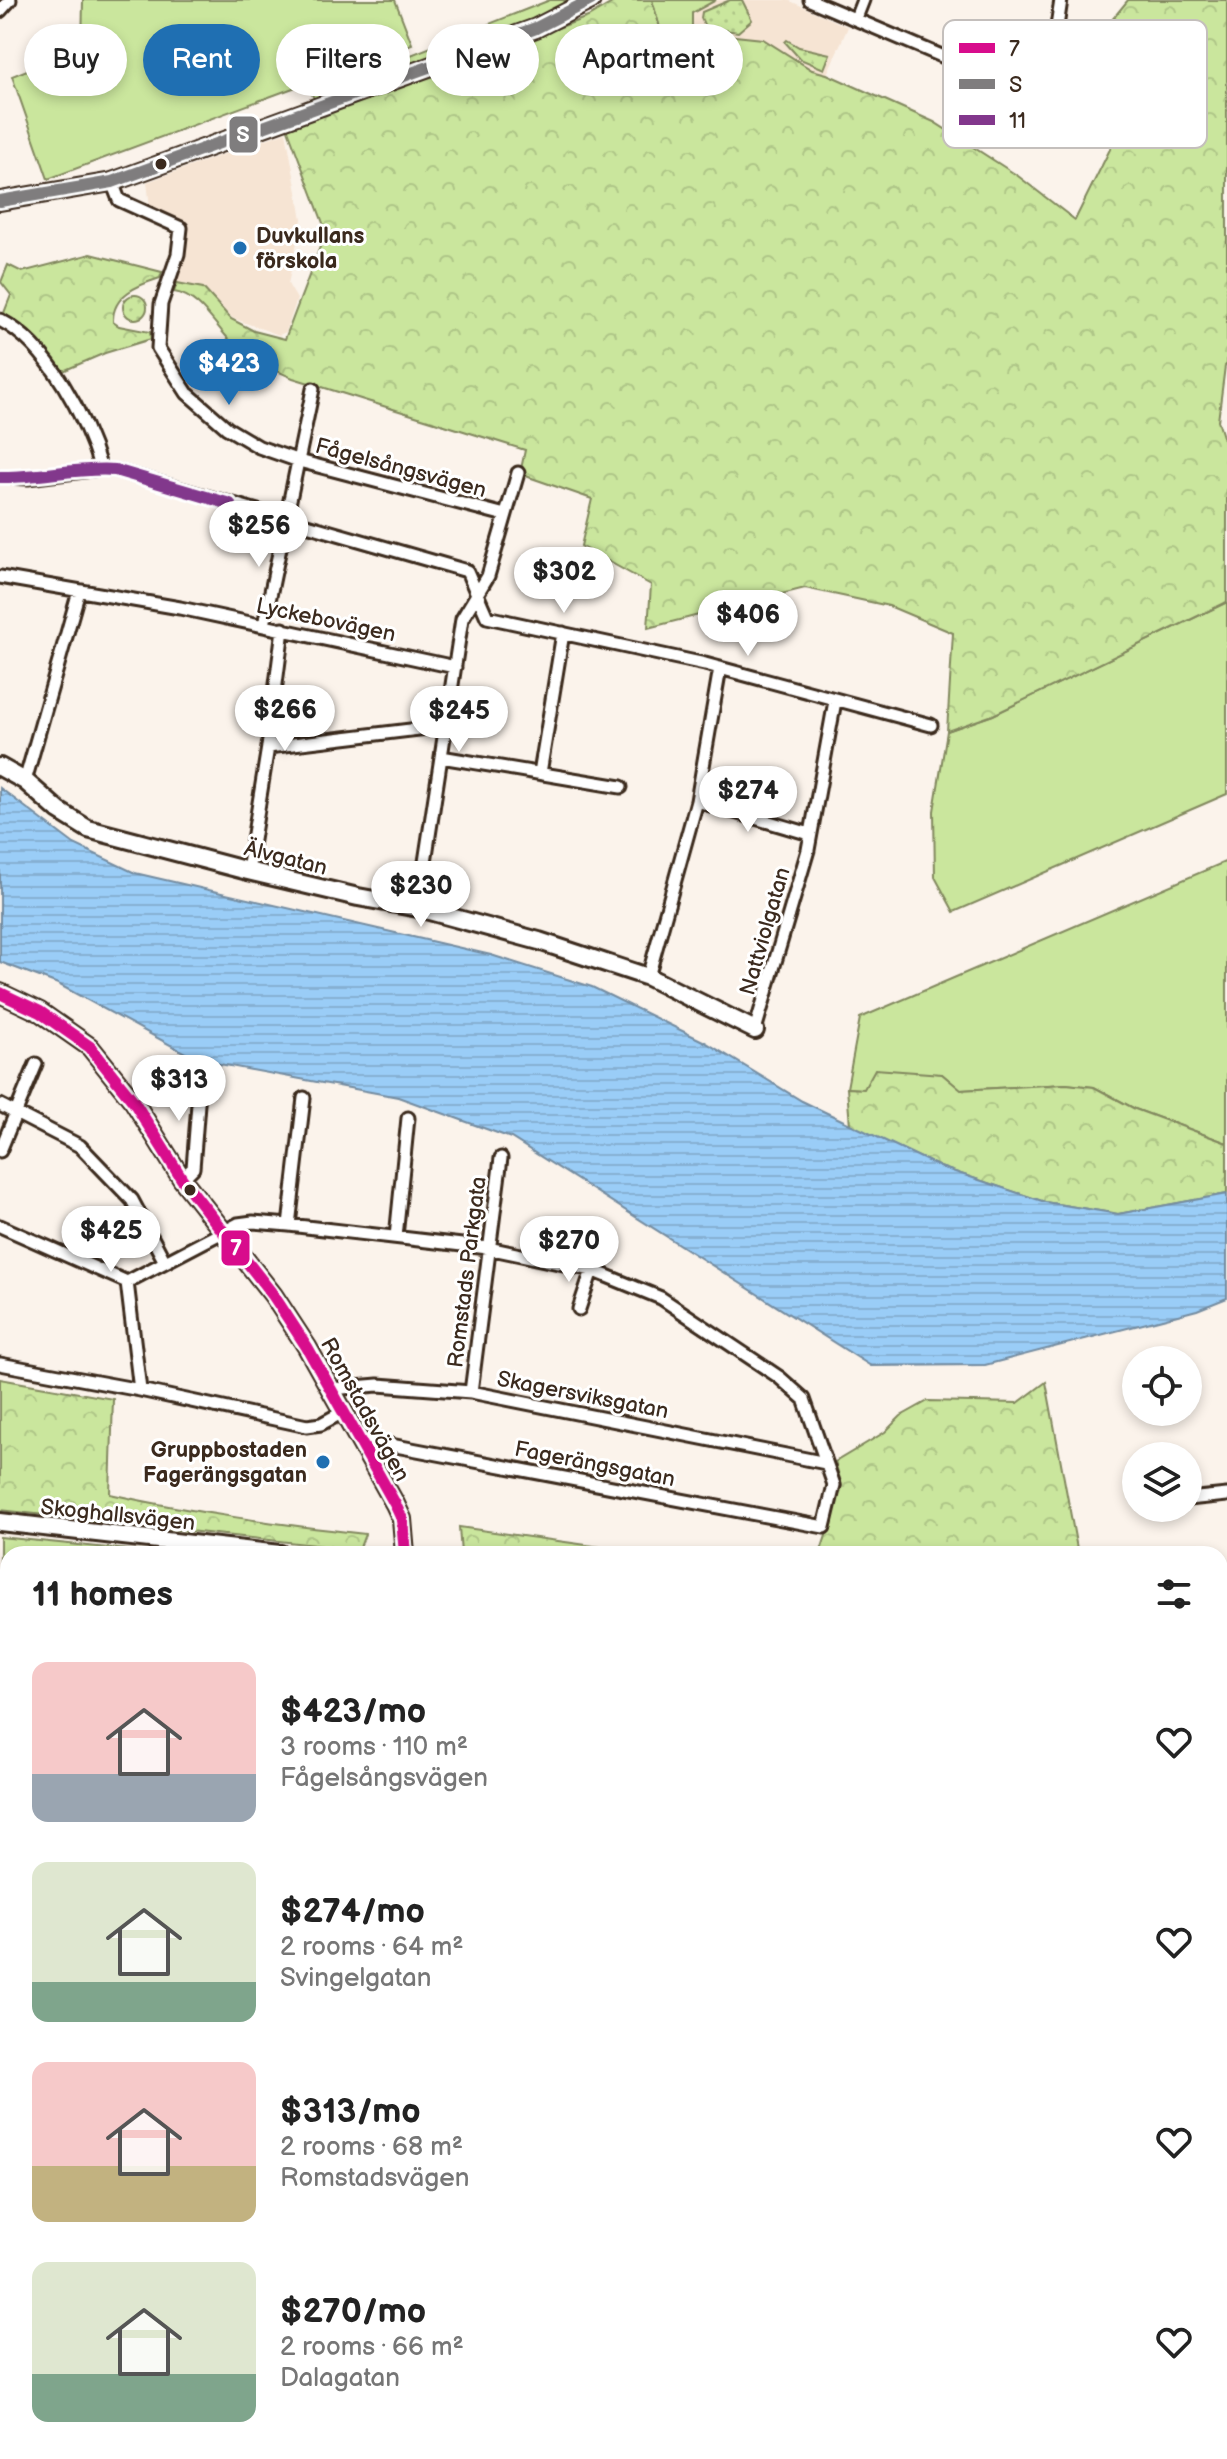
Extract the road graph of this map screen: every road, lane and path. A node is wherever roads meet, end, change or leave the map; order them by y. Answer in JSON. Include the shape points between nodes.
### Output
{"nodes":[{"id":1,"x":10,"y":0,"type":"edge"},
{"id":2,"x":591,"y":0,"type":"edge"},
{"id":3,"x":810,"y":0,"type":"edge"},
{"id":4,"x":863,"y":0,"type":"edge"},
{"id":5,"x":1061,"y":0,"type":"edge"},
{"id":6,"x":0,"y":11,"type":"edge"},
{"id":7,"x":856,"y":18,"type":"junction"},
{"id":8,"x":1058,"y":20,"type":"edge"},
{"id":9,"x":943,"y":55,"type":"edge"},
{"id":10,"x":112,"y":182,"type":"junction"},
{"id":11,"x":0,"y":201,"type":"edge"},
{"id":12,"x":0,"y":320,"type":"edge"},
{"id":13,"x":313,"y":389,"type":"dead end"},
{"id":14,"x":299,"y":461,"type":"junction"},
{"id":15,"x":101,"y":469,"type":"junction"},
{"id":16,"x":518,"y":473,"type":"dead end"},
{"id":17,"x":0,"y":477,"type":"edge"},
{"id":18,"x":505,"y":515,"type":"junction"},
{"id":19,"x":287,"y":520,"type":"junction"},
{"id":20,"x":0,"y":577,"type":"edge"},
{"id":21,"x":79,"y":591,"type":"junction"},
{"id":22,"x":476,"y":592,"type":"junction"},
{"id":23,"x":264,"y":625,"type":"junction"},
{"id":24,"x":283,"y":629,"type":"junction"},
{"id":25,"x":563,"y":633,"type":"junction"},
{"id":26,"x":455,"y":667,"type":"junction"},
{"id":27,"x":720,"y":668,"type":"junction"},
{"id":28,"x":840,"y":702,"type":"junction"},
{"id":29,"x":931,"y":725,"type":"dead end"},
{"id":30,"x":444,"y":726,"type":"junction"},
{"id":31,"x":268,"y":747,"type":"junction"},
{"id":32,"x":441,"y":757,"type":"junction"},
{"id":33,"x":0,"y":767,"type":"edge"},
{"id":34,"x":540,"y":773,"type":"junction"},
{"id":35,"x":25,"y":781,"type":"junction"},
{"id":36,"x":621,"y":787,"type":"dead end"},
{"id":37,"x":697,"y":801,"type":"junction"},
{"id":38,"x":810,"y":834,"type":"junction"},
{"id":39,"x":248,"y":871,"type":"junction"},
{"id":40,"x":418,"y":908,"type":"junction"},
{"id":41,"x":648,"y":977,"type":"junction"},
{"id":42,"x":0,"y":993,"type":"edge"},
{"id":43,"x":755,"y":1030,"type":"joint"},
{"id":44,"x":36,"y":1064,"type":"dead end"},
{"id":45,"x":200,"y":1078,"type":"dead end"},
{"id":46,"x":304,"y":1098,"type":"dead end"},
{"id":47,"x":0,"y":1105,"type":"edge"},
{"id":48,"x":14,"y":1111,"type":"junction"},
{"id":49,"x":408,"y":1118,"type":"dead end"},
{"id":50,"x":0,"y":1151,"type":"edge"},
{"id":51,"x":501,"y":1158,"type":"dead end"},
{"id":52,"x":182,"y":1179,"type":"junction"},
{"id":53,"x":289,"y":1225,"type":"junction"},
{"id":54,"x":0,"y":1226,"type":"edge"},
{"id":55,"x":224,"y":1234,"type":"junction"},
{"id":56,"x":396,"y":1237,"type":"junction"},
{"id":57,"x":488,"y":1248,"type":"junction"},
{"id":58,"x":165,"y":1262,"type":"junction"},
{"id":59,"x":592,"y":1270,"type":"junction"},
{"id":60,"x":127,"y":1282,"type":"junction"},
{"id":61,"x":579,"y":1309,"type":"dead end"},
{"id":62,"x":0,"y":1364,"type":"edge"},
{"id":63,"x":331,"y":1389,"type":"junction"},
{"id":64,"x":140,"y":1390,"type":"junction"},
{"id":65,"x":471,"y":1392,"type":"junction"},
{"id":66,"x":343,"y":1412,"type":"junction"},
{"id":67,"x":359,"y":1439,"type":"junction"},
{"id":68,"x":826,"y":1463,"type":"junction"},
{"id":69,"x":1227,"y":1495,"type":"edge"},
{"id":70,"x":1202,"y":1498,"type":"edge"},
{"id":71,"x":0,"y":1522,"type":"edge"},
{"id":72,"x":210,"y":1546,"type":"edge"},
{"id":73,"x":404,"y":1546,"type":"edge"}],
"edges":[{"from":1,"to":6,"type":"street"},
{"from":2,"to":10,"type":"street","via":[[527,31]]},
{"from":3,"to":7,"type":"street"},
{"from":4,"to":7,"type":"street"},
{"from":5,"to":8,"type":"street"},
{"from":7,"to":9,"type":"street"},
{"from":10,"to":11,"type":"street"},
{"from":10,"to":14,"type":"street","name":"Fågelsångsvägen","via":[[119,200],[181,228],[161,304],[158,348],[187,393],[227,428]]},
{"from":12,"to":15,"type":"street","via":[[23,337],[76,403]]},
{"from":13,"to":14,"type":"street"},
{"from":14,"to":18,"type":"street","name":"Fågelsångsvägen"},
{"from":14,"to":19,"type":"street"},
{"from":15,"to":17,"type":"street"},
{"from":15,"to":19,"type":"street"},
{"from":16,"to":18,"type":"street"},
{"from":18,"to":22,"type":"street","via":[[488,576]]},
{"from":19,"to":22,"type":"street","via":[[467,571]]},
{"from":19,"to":23,"type":"street"},
{"from":20,"to":21,"type":"street","name":"Lyckebovägen"},
{"from":21,"to":23,"type":"street","name":"Lyckebovägen"},
{"from":21,"to":35,"type":"street"},
{"from":22,"to":25,"type":"street","via":[[487,617]]},
{"from":22,"to":26,"type":"street","via":[[462,619]]},
{"from":23,"to":24,"type":"street","name":"Lyckebovägen"},
{"from":24,"to":26,"type":"street","name":"Lyckebovägen"},
{"from":24,"to":31,"type":"street"},
{"from":25,"to":27,"type":"street"},
{"from":25,"to":34,"type":"street"},
{"from":26,"to":30,"type":"street"},
{"from":27,"to":28,"type":"street"},
{"from":27,"to":37,"type":"street"},
{"from":28,"to":29,"type":"street"},
{"from":28,"to":38,"type":"street","name":"Nattviolgatan"},
{"from":30,"to":31,"type":"street"},
{"from":30,"to":32,"type":"street"},
{"from":31,"to":39,"type":"street"},
{"from":32,"to":34,"type":"street"},
{"from":32,"to":40,"type":"street"},
{"from":33,"to":35,"type":"street","name":"Älvgatan"},
{"from":34,"to":36,"type":"street"},
{"from":35,"to":39,"type":"street","name":"Älvgatan","via":[[88,829]]},
{"from":37,"to":38,"type":"street"},
{"from":37,"to":41,"type":"street"},
{"from":38,"to":43,"type":"street","name":"Nattviolgatan"},
{"from":39,"to":40,"type":"street","name":"Älvgatan"},
{"from":40,"to":41,"type":"street","name":"Älvgatan"},
{"from":41,"to":43,"type":"street","name":"Älvgatan"},
{"from":42,"to":52,"type":"street","name":"Romstadsvägen","via":[[40,1012],[90,1047],[134,1102]]},
{"from":44,"to":48,"type":"street"},
{"from":45,"to":52,"type":"street","via":[[193,1168]]},
{"from":46,"to":53,"type":"street"},
{"from":47,"to":48,"type":"street"},
{"from":48,"to":50,"type":"street"},
{"from":48,"to":58,"type":"street","via":[[80,1146],[132,1200]]},
{"from":49,"to":56,"type":"street"},
{"from":51,"to":57,"type":"street","name":"Romstads Parkgata"},
{"from":52,"to":55,"type":"street","name":"Romstadsvägen"},
{"from":53,"to":55,"type":"street","via":[[238,1224]]},
{"from":53,"to":56,"type":"street"},
{"from":54,"to":60,"type":"street"},
{"from":55,"to":58,"type":"street"},
{"from":55,"to":63,"type":"street","name":"Romstadsvägen","via":[[273,1295]]},
{"from":56,"to":57,"type":"street"},
{"from":57,"to":59,"type":"street"},
{"from":57,"to":65,"type":"street","name":"Romstads Parkgata"},
{"from":58,"to":60,"type":"street"},
{"from":59,"to":61,"type":"street"},
{"from":59,"to":68,"type":"street","via":[[661,1298],[779,1377],[804,1399]]},
{"from":60,"to":64,"type":"street"},
{"from":62,"to":64,"type":"street"},
{"from":63,"to":65,"type":"street","name":"Skagersviksgatan","via":[[378,1385]]},
{"from":63,"to":66,"type":"street","name":"Romstadsvägen"},
{"from":64,"to":66,"type":"street","via":[[307,1426]]},
{"from":65,"to":68,"type":"street","name":"Skagersviksgatan"},
{"from":66,"to":67,"type":"street","name":"Romstadsvägen"},
{"from":67,"to":68,"type":"street","name":"Fagerängsgatan","via":[[824,1527],[834,1485]]},
{"from":67,"to":73,"type":"street","name":"Romstadsvägen","via":[[402,1519]]},
{"from":69,"to":70,"type":"street"},
{"from":71,"to":72,"type":"street","name":"Skoghallsvägen"}]}
